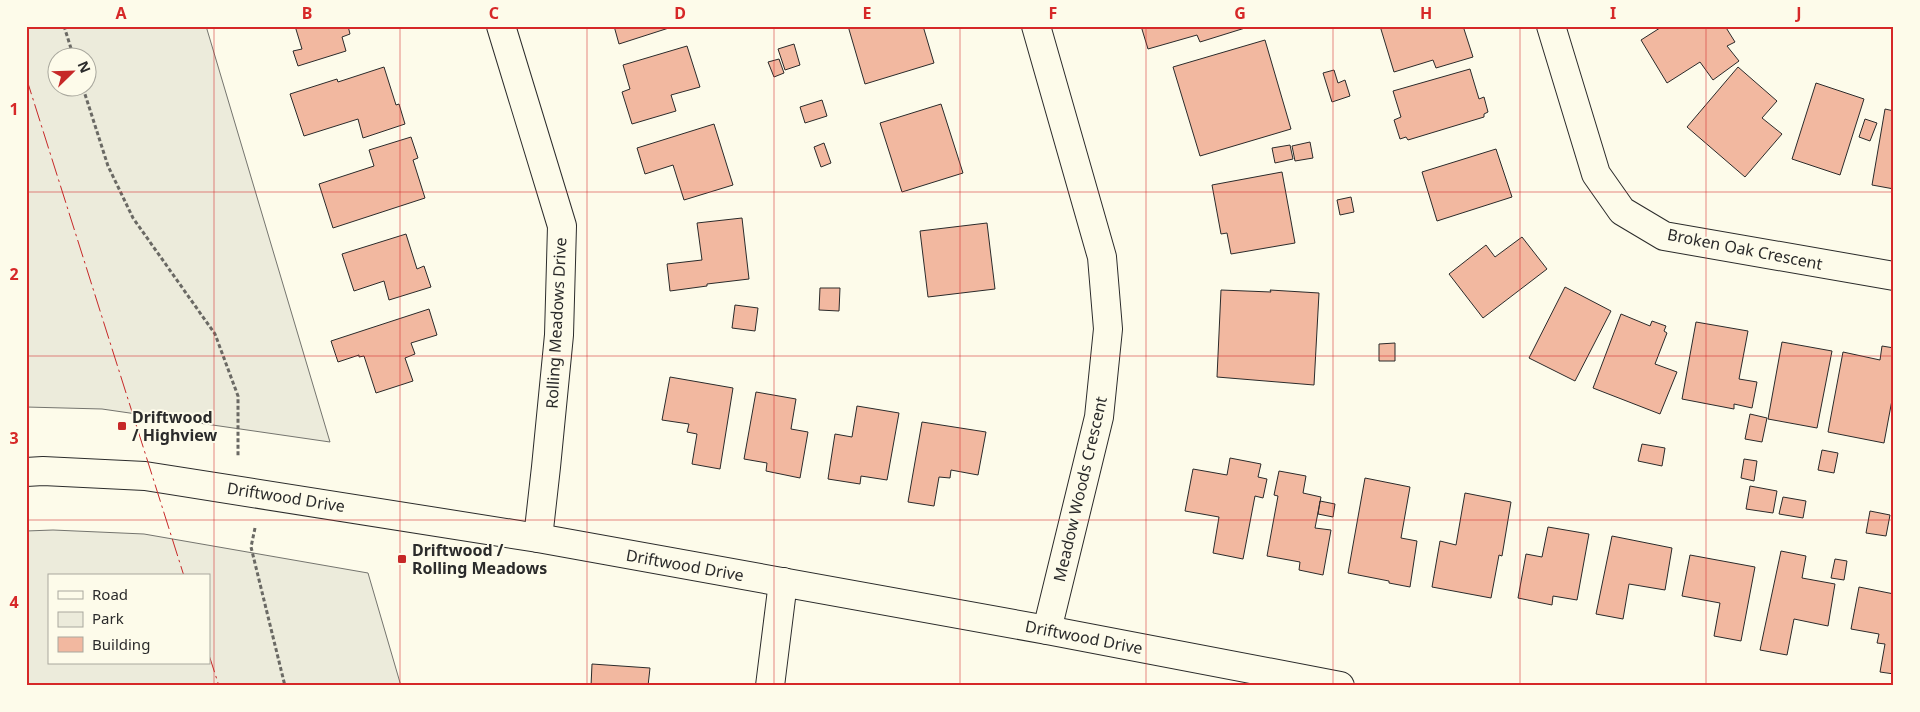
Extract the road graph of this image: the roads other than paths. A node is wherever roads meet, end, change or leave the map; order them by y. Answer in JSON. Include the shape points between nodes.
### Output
{"nodes":[{"id":1,"x":501,"y":26,"type":"edge"},
{"id":2,"x":1036,"y":26,"type":"edge"},
{"id":3,"x":1551,"y":26,"type":"edge"},
{"id":4,"x":1894,"y":276,"type":"edge"},
{"id":5,"x":26,"y":472,"type":"edge"},
{"id":6,"x":538,"y":538,"type":"junction"},
{"id":7,"x":783,"y":582,"type":"junction"},
{"id":8,"x":1047,"y":630,"type":"junction"},
{"id":9,"x":770,"y":686,"type":"edge"},
{"id":10,"x":1340,"y":686,"type":"edge"}],
"edges":[{"from":1,"to":6,"type":"street","name":"Rolling Meadows Drive","via":[[562,226],[559,335]]},
{"from":2,"to":8,"type":"street","name":"Meadow Woods Crescent","via":[[1102,257],[1108,329],[1099,417]]},
{"from":3,"to":4,"type":"street","name":"Broken Oak Crescent","via":[[1596,174],[1622,211],[1664,236]]},
{"from":5,"to":6,"type":"street","name":"Driftwood Drive","via":[[145,476]]},
{"from":6,"to":7,"type":"street","name":"Driftwood Drive"},
{"from":7,"to":8,"type":"street","name":"Driftwood Drive"},
{"from":7,"to":9,"type":"street"},
{"from":8,"to":10,"type":"street","name":"Driftwood Drive"}]}
